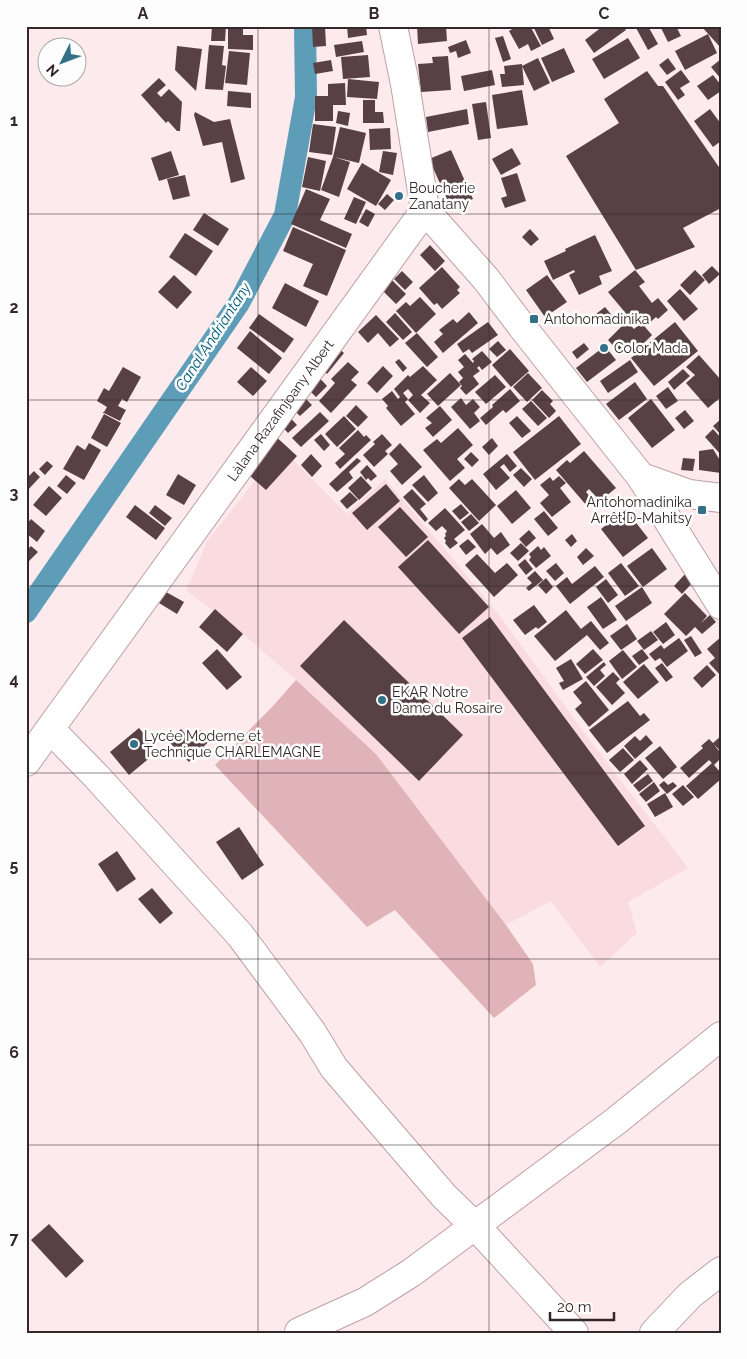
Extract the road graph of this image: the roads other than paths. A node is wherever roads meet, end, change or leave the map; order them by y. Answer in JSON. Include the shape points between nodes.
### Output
{"nodes":[{"id":1,"x":392,"y":26,"type":"edge"},
{"id":2,"x":425,"y":210,"type":"junction"},
{"id":3,"x":641,"y":477,"type":"junction"},
{"id":4,"x":721,"y":498,"type":"edge"},
{"id":5,"x":721,"y":605,"type":"edge"},
{"id":6,"x":50,"y":730,"type":"junction"},
{"id":7,"x":26,"y":762,"type":"edge"},
{"id":8,"x":721,"y":1036,"type":"edge"},
{"id":9,"x":474,"y":1226,"type":"junction"},
{"id":10,"x":721,"y":1271,"type":"edge"},
{"id":11,"x":299,"y":1332,"type":"edge"},
{"id":12,"x":574,"y":1333,"type":"edge"},
{"id":13,"x":654,"y":1333,"type":"edge"}],
"edges":[{"from":1,"to":2,"type":"street","via":[[405,84]]},
{"from":2,"to":3,"type":"street","via":[[486,279]]},
{"from":2,"to":6,"type":"street","name":"Làlana Razafinjoany Albert"},
{"from":3,"to":4,"type":"street","via":[[688,494]]},
{"from":3,"to":5,"type":"street"},
{"from":6,"to":7,"type":"street","name":"Làlana Razafinjoany Albert"},
{"from":6,"to":9,"type":"street","via":[[240,935],[312,1032],[334,1068],[444,1196]]},
{"from":8,"to":9,"type":"street","via":[[616,1121]]},
{"from":9,"to":11,"type":"street","via":[[411,1273],[365,1302]]},
{"from":9,"to":12,"type":"street"},
{"from":10,"to":13,"type":"street","via":[[690,1295]]}]}
